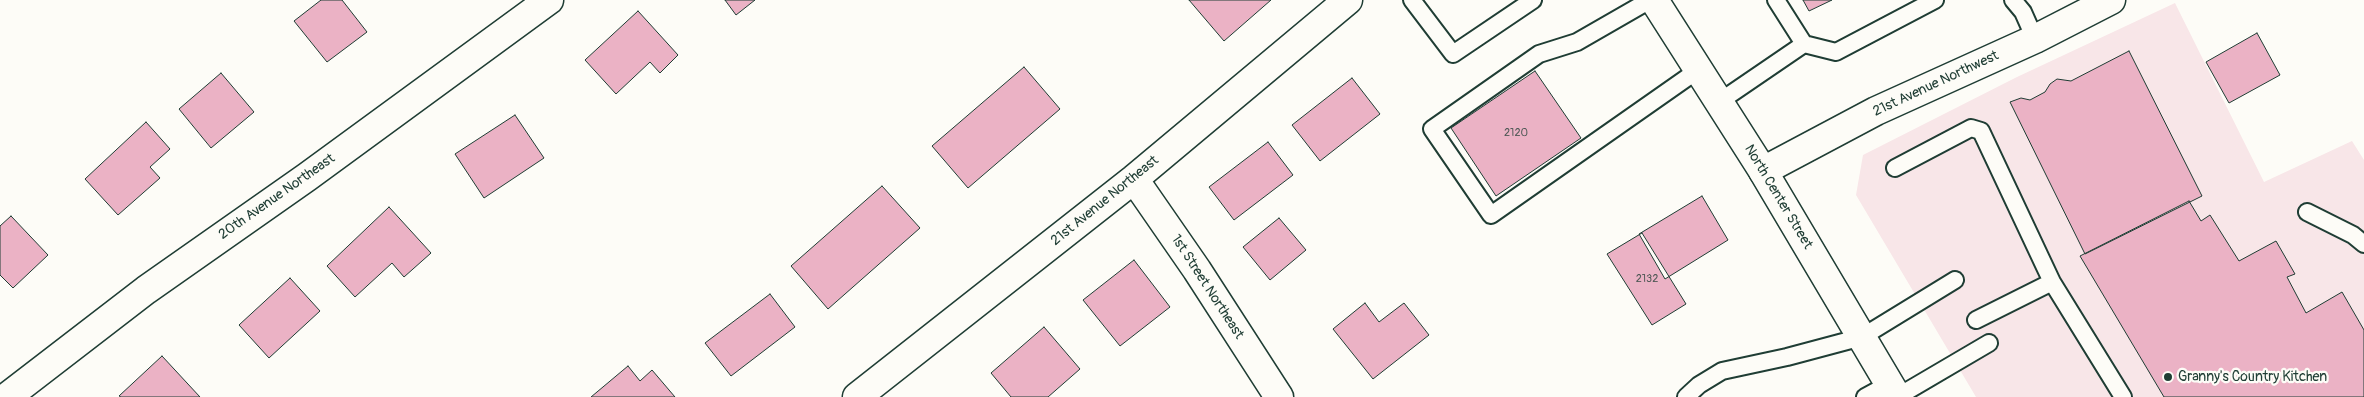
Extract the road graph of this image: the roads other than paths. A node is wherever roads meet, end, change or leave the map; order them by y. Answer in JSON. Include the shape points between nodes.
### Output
{"nodes":[{"id":1,"x":549,"y":0,"type":"edge"},
{"id":2,"x":1348,"y":0,"type":"edge"},
{"id":3,"x":1412,"y":0,"type":"edge"},
{"id":4,"x":1533,"y":0,"type":"edge"},
{"id":5,"x":1650,"y":0,"type":"edge"},
{"id":6,"x":1654,"y":0,"type":"edge"},
{"id":7,"x":1776,"y":0,"type":"edge"},
{"id":8,"x":1935,"y":0,"type":"edge"},
{"id":9,"x":2013,"y":0,"type":"edge"},
{"id":10,"x":2111,"y":0,"type":"edge"},
{"id":11,"x":2035,"y":39,"type":"junction"},
{"id":12,"x":1804,"y":44,"type":"junction"},
{"id":13,"x":1698,"y":70,"type":"junction"},
{"id":14,"x":1719,"y":102,"type":"junction"},
{"id":15,"x":1895,"y":168,"type":"dead end"},
{"id":16,"x":1763,"y":171,"type":"junction"},
{"id":17,"x":1134,"y":179,"type":"junction"},
{"id":18,"x":2307,"y":212,"type":"dead end"},
{"id":19,"x":2364,"y":244,"type":"edge"},
{"id":20,"x":1955,"y":280,"type":"dead end"},
{"id":21,"x":2052,"y":282,"type":"junction"},
{"id":22,"x":1976,"y":320,"type":"dead end"},
{"id":23,"x":1862,"y":337,"type":"junction"},
{"id":24,"x":1989,"y":343,"type":"dead end"},
{"id":25,"x":1895,"y":392,"type":"edge"},
{"id":26,"x":7,"y":397,"type":"edge"},
{"id":27,"x":858,"y":397,"type":"edge"},
{"id":28,"x":1279,"y":397,"type":"edge"},
{"id":29,"x":1686,"y":397,"type":"edge"},
{"id":30,"x":1865,"y":397,"type":"edge"},
{"id":31,"x":2122,"y":397,"type":"edge"}],
"edges":[{"from":1,"to":26,"type":"street","name":"20th Avenue Northeast","via":[[146,290]]},
{"from":2,"to":17,"type":"street","name":"21st Avenue Northeast"},
{"from":3,"to":4,"type":"lane","via":[[1452,54]]},
{"from":5,"to":13,"type":"lane","via":[[1577,42],[1539,54],[1432,129],[1491,215]]},
{"from":6,"to":13,"type":"street","name":"North Center Street"},
{"from":7,"to":12,"type":"lane"},
{"from":8,"to":12,"type":"lane","via":[[1836,52]]},
{"from":9,"to":11,"type":"lane","via":[[2023,12]]},
{"from":10,"to":11,"type":"street","name":"21st Avenue Northwest"},
{"from":11,"to":16,"type":"street","name":"21st Avenue Northwest","via":[[1876,111]]},
{"from":12,"to":14,"type":"lane"},
{"from":13,"to":14,"type":"street","name":"North Center Street"},
{"from":14,"to":16,"type":"street","name":"North Center Street"},
{"from":15,"to":21,"type":"lane","via":[[1971,128],[1981,131]]},
{"from":16,"to":23,"type":"street","name":"North Center Street"},
{"from":17,"to":27,"type":"street","name":"21st Avenue Northeast"},
{"from":17,"to":28,"type":"street","name":"1st Street Northeast"},
{"from":18,"to":19,"type":"lane"},
{"from":20,"to":23,"type":"lane"},
{"from":21,"to":22,"type":"lane"},
{"from":21,"to":31,"type":"lane"},
{"from":23,"to":25,"type":"street","name":"North Center Street"},
{"from":23,"to":29,"type":"lane","via":[[1722,371]]},
{"from":24,"to":25,"type":"lane"},
{"from":25,"to":30,"type":"lane"}]}
